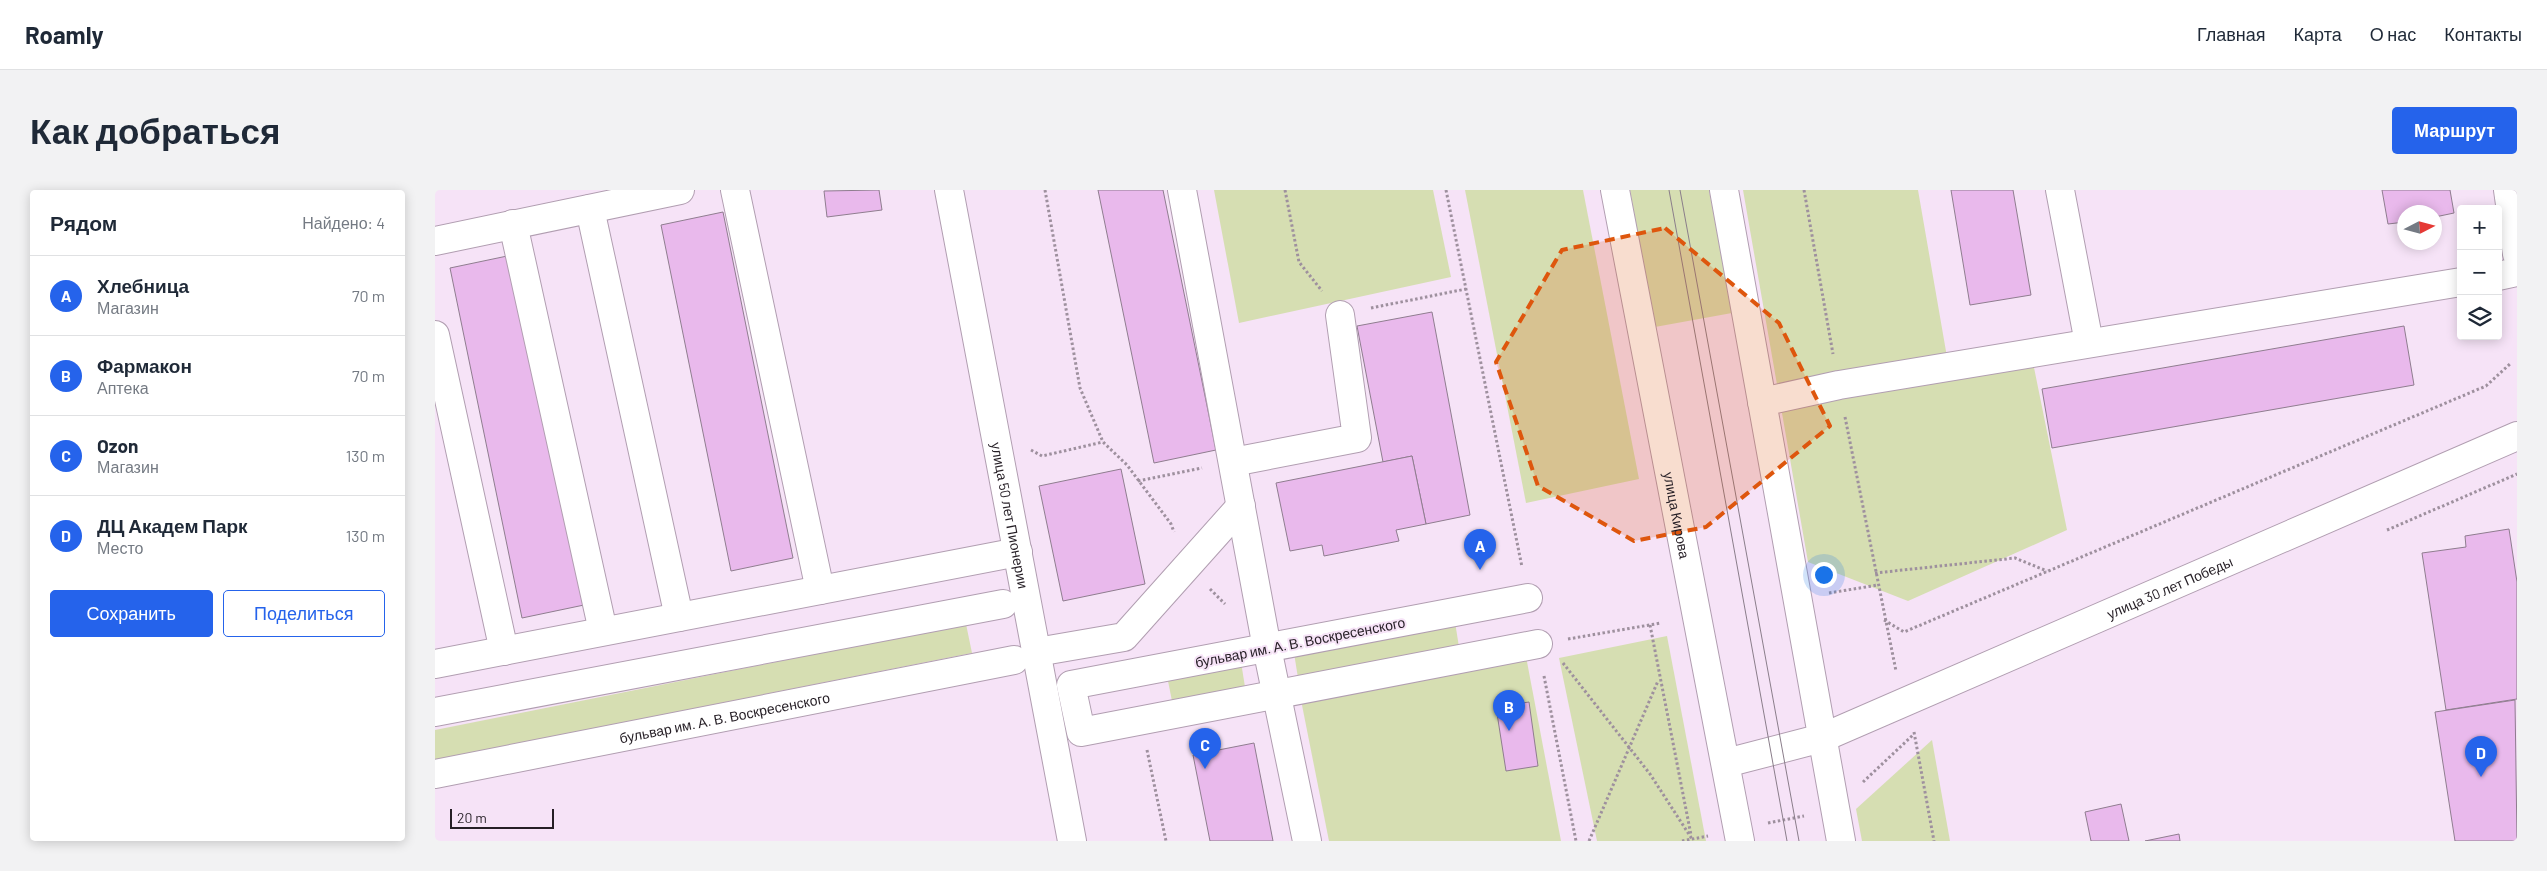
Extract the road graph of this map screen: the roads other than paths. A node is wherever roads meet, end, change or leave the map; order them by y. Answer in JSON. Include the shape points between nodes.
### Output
{"nodes":[{"id":1,"x":680,"y":190,"type":"edge"},
{"id":2,"x":735,"y":190,"type":"edge"},
{"id":3,"x":949,"y":190,"type":"edge"},
{"id":4,"x":1182,"y":190,"type":"edge"},
{"id":5,"x":1615,"y":190,"type":"edge"},
{"id":6,"x":1724,"y":190,"type":"edge"},
{"id":7,"x":2060,"y":190,"type":"edge"},
{"id":8,"x":2508,"y":190,"type":"edge"},
{"id":9,"x":590,"y":208,"type":"junction"},
{"id":10,"x":513,"y":224,"type":"junction"},
{"id":11,"x":435,"y":241,"type":"edge"},
{"id":12,"x":2517,"y":254,"type":"edge"},
{"id":13,"x":2517,"y":272,"type":"edge"},
{"id":14,"x":2502,"y":275,"type":"edge"},
{"id":15,"x":2457,"y":283,"type":"edge"},
{"id":16,"x":1340,"y":315,"type":"road end"},
{"id":17,"x":435,"y":335,"type":"edge"},
{"id":18,"x":2089,"y":343,"type":"junction"},
{"id":19,"x":1762,"y":402,"type":"junction"},
{"id":20,"x":2517,"y":436,"type":"edge"},
{"id":21,"x":1233,"y":462,"type":"junction"},
{"id":22,"x":1241,"y":506,"type":"junction"},
{"id":23,"x":1018,"y":552,"type":"junction"},
{"id":24,"x":820,"y":590,"type":"junction"},
{"id":25,"x":1528,"y":598,"type":"road end"},
{"id":26,"x":1003,"y":604,"type":"dead end"},
{"id":27,"x":679,"y":617,"type":"junction"},
{"id":28,"x":603,"y":631,"type":"junction"},
{"id":29,"x":1543,"y":644,"type":"road end"},
{"id":30,"x":1267,"y":648,"type":"junction"},
{"id":31,"x":504,"y":651,"type":"junction"},
{"id":32,"x":1025,"y":656,"type":"junction"},
{"id":33,"x":435,"y":664,"type":"edge"},
{"id":34,"x":1278,"y":694,"type":"junction"},
{"id":35,"x":435,"y":712,"type":"edge"},
{"id":36,"x":1822,"y":738,"type":"junction"},
{"id":37,"x":1726,"y":763,"type":"junction"},
{"id":38,"x":435,"y":774,"type":"edge"},
{"id":39,"x":1072,"y":841,"type":"edge"},
{"id":40,"x":1307,"y":841,"type":"edge"},
{"id":41,"x":1740,"y":841,"type":"edge"},
{"id":42,"x":1841,"y":841,"type":"edge"}],
"edges":[{"from":1,"to":9,"type":"street"},
{"from":2,"to":24,"type":"street"},
{"from":3,"to":23,"type":"street","name":"улица 50 лет Пионерии"},
{"from":4,"to":21,"type":"street"},
{"from":5,"to":37,"type":"street","name":"улица Кирова"},
{"from":6,"to":19,"type":"street"},
{"from":7,"to":18,"type":"street"},
{"from":8,"to":12,"type":"street"},
{"from":9,"to":10,"type":"street"},
{"from":9,"to":27,"type":"street"},
{"from":10,"to":11,"type":"street"},
{"from":10,"to":28,"type":"street"},
{"from":13,"to":14,"type":"street"},
{"from":15,"to":18,"type":"street"},
{"from":16,"to":21,"type":"street","via":[[1357,438]]},
{"from":17,"to":31,"type":"street"},
{"from":18,"to":19,"type":"street","via":[[1839,385]]},
{"from":19,"to":36,"type":"street"},
{"from":20,"to":36,"type":"street","name":"улица 30 лет Победы"},
{"from":21,"to":22,"type":"street"},
{"from":22,"to":30,"type":"street"},
{"from":22,"to":32,"type":"street","name":"бульвар им. А. В. Воскресенского","via":[[1124,637]]},
{"from":23,"to":24,"type":"street"},
{"from":23,"to":32,"type":"street","name":"улица 50 лет Пионерии"},
{"from":24,"to":27,"type":"street"},
{"from":25,"to":30,"type":"street","name":"бульвар им. А. В. Воскресенского"},
{"from":26,"to":35,"type":"street"},
{"from":27,"to":28,"type":"street"},
{"from":28,"to":31,"type":"street"},
{"from":29,"to":34,"type":"street"},
{"from":30,"to":34,"type":"street"},
{"from":30,"to":34,"type":"street","name":"бульвар им. А. В. Воскресенского","via":[[1071,685],[1081,732]]},
{"from":31,"to":33,"type":"street"},
{"from":32,"to":38,"type":"street","name":"бульвар им. А. В. Воскресенского"},
{"from":32,"to":39,"type":"street","name":"улица 50 лет Пионерии"},
{"from":34,"to":40,"type":"street"},
{"from":36,"to":37,"type":"street","name":"улица 30 лет Победы"},
{"from":36,"to":42,"type":"street"},
{"from":37,"to":41,"type":"street","name":"улица Кирова"}]}
